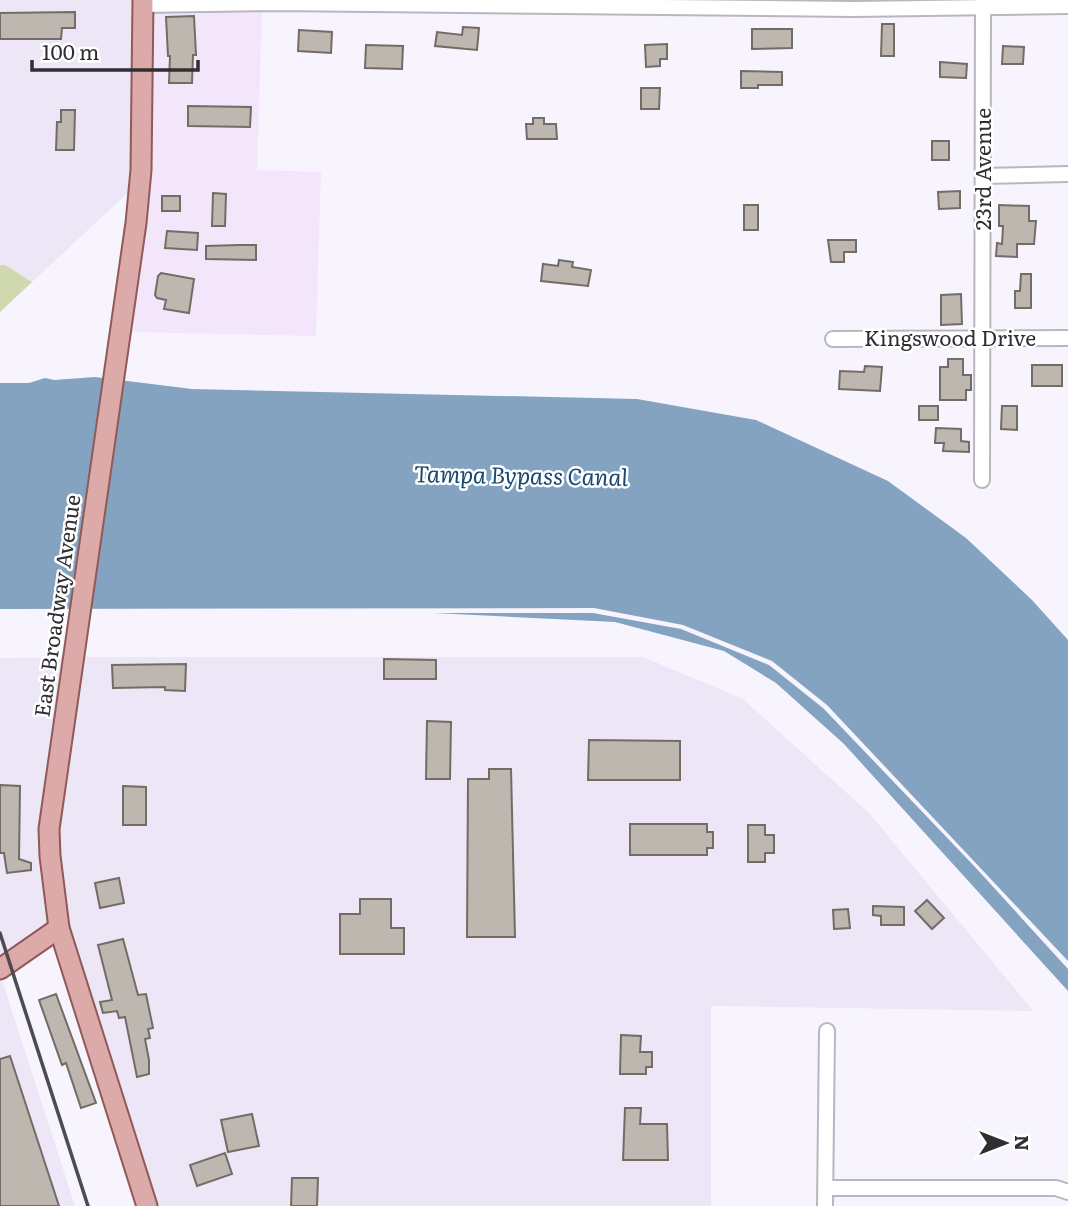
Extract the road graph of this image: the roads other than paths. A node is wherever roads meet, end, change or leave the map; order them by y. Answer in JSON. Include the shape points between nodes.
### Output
{"nodes":[{"id":1,"x":278,"y":2,"type":"edge"},
{"id":2,"x":143,"y":3,"type":"edge"},
{"id":3,"x":983,"y":3,"type":"edge"},
{"id":4,"x":816,"y":5,"type":"edge"},
{"id":5,"x":873,"y":5,"type":"edge"},
{"id":6,"x":1068,"y":6,"type":"edge"},
{"id":7,"x":1068,"y":174,"type":"edge"},
{"id":8,"x":984,"y":176,"type":"junction"},
{"id":9,"x":1068,"y":338,"type":"edge"},
{"id":10,"x":983,"y":339,"type":"junction"},
{"id":11,"x":833,"y":340,"type":"dead end"},
{"id":12,"x":982,"y":480,"type":"dead end"},
{"id":13,"x":59,"y":928,"type":"junction"},
{"id":14,"x":0,"y":970,"type":"edge"},
{"id":15,"x":827,"y":1031,"type":"dead end"},
{"id":16,"x":826,"y":1188,"type":"junction"},
{"id":17,"x":1068,"y":1192,"type":"edge"},
{"id":18,"x":147,"y":1206,"type":"edge"},
{"id":19,"x":825,"y":1206,"type":"edge"}],
"edges":[{"from":1,"to":2,"type":"street"},
{"from":1,"to":4,"type":"street"},
{"from":2,"to":13,"type":"main road","name":"East Broadway Avenue","via":[[141,170],[49,830]]},
{"from":3,"to":5,"type":"street"},
{"from":3,"to":6,"type":"street"},
{"from":3,"to":8,"type":"street","name":"23rd Avenue"},
{"from":4,"to":5,"type":"street"},
{"from":7,"to":8,"type":"street"},
{"from":8,"to":10,"type":"street","name":"23rd Avenue"},
{"from":9,"to":10,"type":"street","name":"Kingswood Drive"},
{"from":10,"to":11,"type":"street","name":"Kingswood Drive"},
{"from":10,"to":12,"type":"street","name":"23rd Avenue"},
{"from":13,"to":14,"type":"main road"},
{"from":13,"to":18,"type":"main road","name":"East Broadway Avenue"},
{"from":15,"to":16,"type":"street"},
{"from":16,"to":17,"type":"street","via":[[1056,1188]]},
{"from":16,"to":19,"type":"street"}]}
